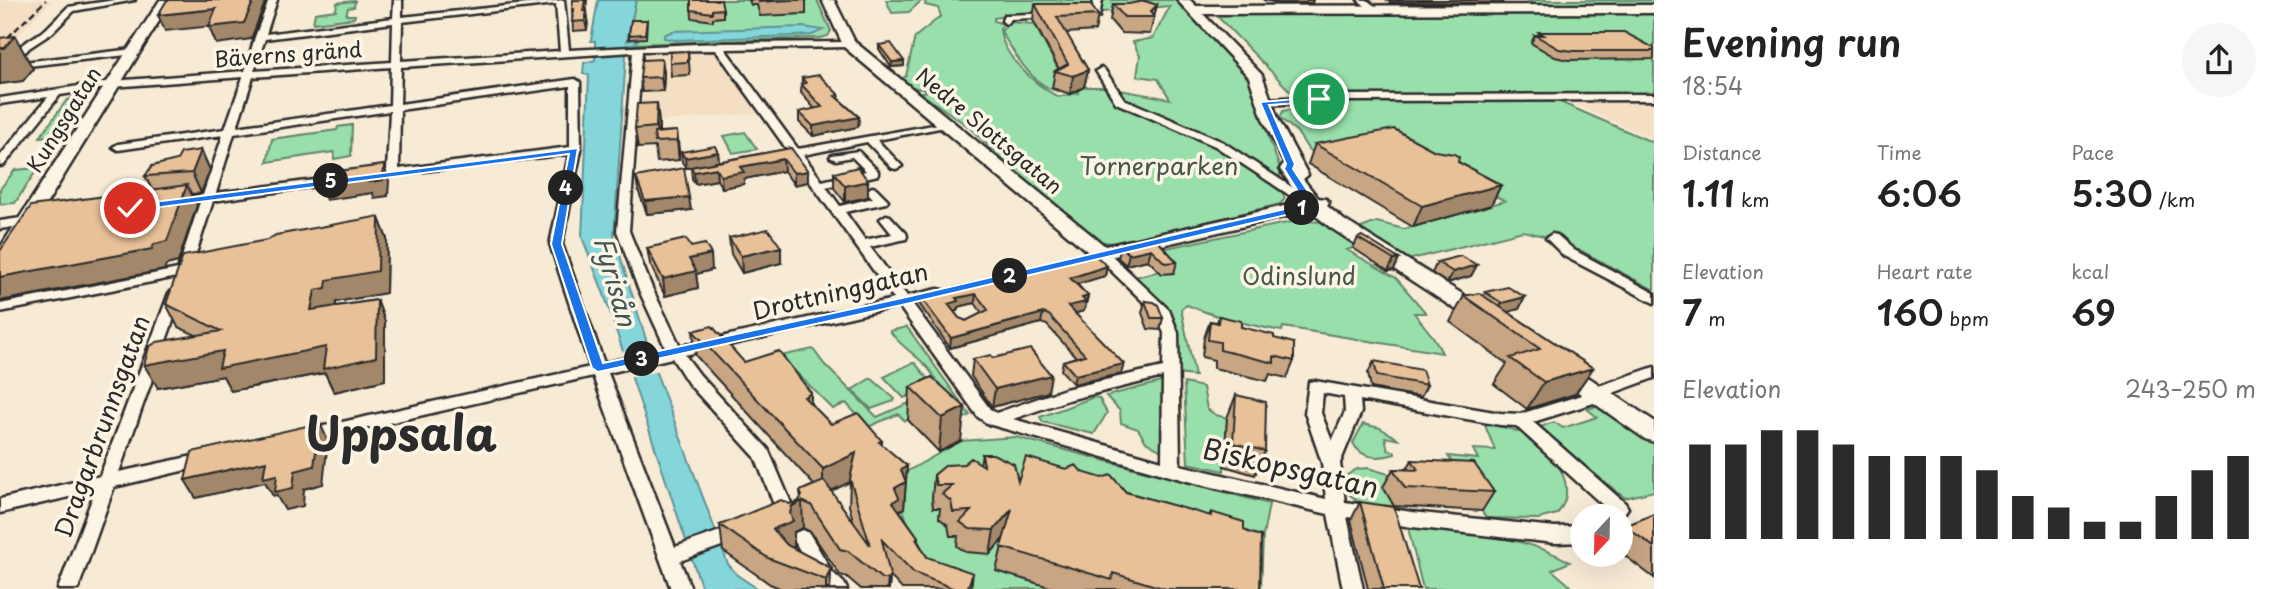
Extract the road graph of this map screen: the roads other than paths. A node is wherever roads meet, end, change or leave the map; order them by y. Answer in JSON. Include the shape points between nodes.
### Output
{"nodes":[{"id":1,"x":131,"y":0,"type":"edge"},
{"id":2,"x":166,"y":0,"type":"edge"},
{"id":3,"x":273,"y":0,"type":"edge"},
{"id":4,"x":398,"y":0,"type":"edge"},
{"id":5,"x":560,"y":0,"type":"edge"},
{"id":6,"x":828,"y":0,"type":"edge"},
{"id":7,"x":835,"y":0,"type":"edge"},
{"id":8,"x":1098,"y":0,"type":"edge"},
{"id":9,"x":1362,"y":0,"type":"edge"},
{"id":10,"x":1189,"y":5,"type":"edge"},
{"id":11,"x":1654,"y":9,"type":"edge"},
{"id":12,"x":1377,"y":11,"type":"junction"},
{"id":13,"x":1060,"y":15,"type":"edge"},
{"id":14,"x":1072,"y":15,"type":"edge"},
{"id":15,"x":398,"y":20,"type":"junction"},
{"id":16,"x":1006,"y":21,"type":"dead end"},
{"id":17,"x":259,"y":37,"type":"junction"},
{"id":18,"x":849,"y":44,"type":"junction"},
{"id":19,"x":718,"y":46,"type":"junction"},
{"id":20,"x":632,"y":49,"type":"junction"},
{"id":21,"x":133,"y":52,"type":"junction"},
{"id":22,"x":565,"y":53,"type":"junction"},
{"id":23,"x":398,"y":65,"type":"junction"},
{"id":24,"x":3,"y":70,"type":"edge"},
{"id":25,"x":1101,"y":71,"type":"dead end"},
{"id":26,"x":249,"y":74,"type":"junction"},
{"id":27,"x":112,"y":84,"type":"junction"},
{"id":28,"x":56,"y":93,"type":"junction"},
{"id":29,"x":1654,"y":97,"type":"edge"},
{"id":30,"x":0,"y":101,"type":"edge"},
{"id":31,"x":1264,"y":102,"type":"junction"},
{"id":32,"x":400,"y":107,"type":"junction"},
{"id":33,"x":946,"y":124,"type":"junction"},
{"id":34,"x":232,"y":132,"type":"junction"},
{"id":35,"x":870,"y":139,"type":"junction"},
{"id":36,"x":118,"y":147,"type":"dead end"},
{"id":37,"x":575,"y":150,"type":"junction"},
{"id":38,"x":796,"y":153,"type":"junction"},
{"id":39,"x":778,"y":157,"type":"edge"},
{"id":40,"x":836,"y":157,"type":"dead end"},
{"id":41,"x":0,"y":163,"type":"edge"},
{"id":42,"x":1291,"y":164,"type":"junction"},
{"id":43,"x":896,"y":166,"type":"dead end"},
{"id":44,"x":393,"y":172,"type":"junction"},
{"id":45,"x":361,"y":177,"type":"edge"},
{"id":46,"x":347,"y":179,"type":"edge"},
{"id":47,"x":645,"y":182,"type":"edge"},
{"id":48,"x":819,"y":185,"type":"junction"},
{"id":49,"x":1289,"y":185,"type":"junction"},
{"id":50,"x":627,"y":186,"type":"junction"},
{"id":51,"x":873,"y":191,"type":"dead end"},
{"id":52,"x":210,"y":198,"type":"junction"},
{"id":53,"x":170,"y":203,"type":"edge"},
{"id":54,"x":1316,"y":204,"type":"junction"},
{"id":55,"x":837,"y":210,"type":"junction"},
{"id":56,"x":50,"y":218,"type":"edge"},
{"id":57,"x":886,"y":219,"type":"dead end"},
{"id":58,"x":27,"y":221,"type":"junction"},
{"id":59,"x":0,"y":225,"type":"edge"},
{"id":60,"x":1552,"y":238,"type":"dead end"},
{"id":61,"x":861,"y":244,"type":"junction"},
{"id":62,"x":1101,"y":253,"type":"junction"},
{"id":63,"x":1074,"y":260,"type":"edge"},
{"id":64,"x":0,"y":262,"type":"edge"},
{"id":65,"x":210,"y":267,"type":"edge"},
{"id":66,"x":184,"y":272,"type":"junction"},
{"id":67,"x":953,"y":289,"type":"edge"},
{"id":68,"x":1654,"y":299,"type":"edge"},
{"id":69,"x":902,"y":302,"type":"junction"},
{"id":70,"x":0,"y":308,"type":"edge"},
{"id":71,"x":1503,"y":331,"type":"edge"},
{"id":72,"x":1536,"y":353,"type":"edge"},
{"id":73,"x":666,"y":354,"type":"junction"},
{"id":74,"x":598,"y":368,"type":"junction"},
{"id":75,"x":1171,"y":370,"type":"junction"},
{"id":76,"x":1654,"y":372,"type":"edge"},
{"id":77,"x":1340,"y":386,"type":"junction"},
{"id":78,"x":1596,"y":393,"type":"junction"},
{"id":79,"x":994,"y":420,"type":"junction"},
{"id":80,"x":1520,"y":420,"type":"junction"},
{"id":81,"x":1654,"y":433,"type":"edge"},
{"id":82,"x":289,"y":440,"type":"edge"},
{"id":83,"x":225,"y":455,"type":"edge"},
{"id":84,"x":1331,"y":463,"type":"junction"},
{"id":85,"x":1171,"y":468,"type":"junction"},
{"id":86,"x":107,"y":481,"type":"junction"},
{"id":87,"x":1614,"y":504,"type":"edge"},
{"id":88,"x":0,"y":506,"type":"edge"},
{"id":89,"x":1336,"y":507,"type":"junction"},
{"id":90,"x":793,"y":524,"type":"junction"},
{"id":91,"x":1570,"y":534,"type":"edge"},
{"id":92,"x":676,"y":555,"type":"junction"},
{"id":93,"x":68,"y":589,"type":"edge"},
{"id":94,"x":681,"y":589,"type":"edge"},
{"id":95,"x":837,"y":589,"type":"edge"},
{"id":96,"x":1353,"y":589,"type":"edge"}],
"edges":[{"from":1,"to":24,"type":"street","via":[[65,12]]},
{"from":2,"to":21,"type":"street","name":"Kungsgatan"},
{"from":3,"to":17,"type":"street","name":"Dragarbrunnsgatan"},
{"from":4,"to":15,"type":"street"},
{"from":5,"to":15,"type":"street"},
{"from":5,"to":22,"type":"street"},
{"from":6,"to":7,"type":"street"},
{"from":6,"to":18,"type":"street"},
{"from":8,"to":14,"type":"street","via":[[1096,15]]},
{"from":9,"to":12,"type":"street"},
{"from":10,"to":12,"type":"street"},
{"from":10,"to":31,"type":"street","via":[[1255,75],[1264,89]]},
{"from":11,"to":12,"type":"street"},
{"from":13,"to":16,"type":"street","via":[[1016,15]]},
{"from":15,"to":17,"type":"street"},
{"from":15,"to":23,"type":"street"},
{"from":17,"to":26,"type":"street","name":"Dragarbrunnsgatan"},
{"from":18,"to":19,"type":"street","name":"Bäverns gränd"},
{"from":18,"to":33,"type":"street","name":"Nedre Slottsgatan"},
{"from":19,"to":20,"type":"street","name":"Bäverns gränd"},
{"from":19,"to":38,"type":"street"},
{"from":20,"to":22,"type":"street","name":"Bäverns gränd"},
{"from":20,"to":50,"type":"street"},
{"from":21,"to":24,"type":"street"},
{"from":21,"to":27,"type":"street","name":"Kungsgatan"},
{"from":22,"to":23,"type":"street","name":"Bäverns gränd"},
{"from":23,"to":26,"type":"street","name":"Bäverns gränd"},
{"from":23,"to":32,"type":"street"},
{"from":25,"to":49,"type":"street","via":[[1120,101],[1219,144]]},
{"from":26,"to":27,"type":"street","name":"Bäverns gränd"},
{"from":26,"to":34,"type":"street","name":"Dragarbrunnsgatan"},
{"from":27,"to":28,"type":"street","name":"Bäverns gränd"},
{"from":27,"to":58,"type":"street","name":"Kungsgatan"},
{"from":28,"to":30,"type":"street","name":"Bäverns gränd"},
{"from":28,"to":41,"type":"street"},
{"from":29,"to":31,"type":"street"},
{"from":31,"to":42,"type":"street"},
{"from":32,"to":34,"type":"street"},
{"from":32,"to":37,"type":"street","via":[[575,82]]},
{"from":32,"to":44,"type":"street"},
{"from":33,"to":35,"type":"street"},
{"from":33,"to":62,"type":"street","name":"Nedre Slottsgatan"},
{"from":34,"to":36,"type":"street"},
{"from":34,"to":52,"type":"street","name":"Dragarbrunnsgatan"},
{"from":35,"to":38,"type":"street"},
{"from":35,"to":43,"type":"street"},
{"from":37,"to":44,"type":"street"},
{"from":37,"to":74,"type":"street","via":[[556,244]]},
{"from":38,"to":39,"type":"street"},
{"from":38,"to":48,"type":"street"},
{"from":40,"to":48,"type":"street","via":[[854,153],[874,173]]},
{"from":42,"to":49,"type":"street"},
{"from":42,"to":54,"type":"street"},
{"from":44,"to":45,"type":"street"},
{"from":46,"to":52,"type":"street"},
{"from":47,"to":50,"type":"street"},
{"from":48,"to":55,"type":"street"},
{"from":49,"to":54,"type":"street"},
{"from":50,"to":73,"type":"street","via":[[624,231]]},
{"from":51,"to":55,"type":"street","via":[[882,200]]},
{"from":52,"to":53,"type":"street"},
{"from":52,"to":66,"type":"street","name":"Dragarbrunnsgatan"},
{"from":54,"to":62,"type":"street"},
{"from":54,"to":71,"type":"street","via":[[1349,233]]},
{"from":55,"to":61,"type":"street"},
{"from":56,"to":58,"type":"street"},
{"from":57,"to":61,"type":"street","via":[[901,236]]},
{"from":58,"to":59,"type":"street"},
{"from":58,"to":64,"type":"street","name":"Kungsgatan"},
{"from":60,"to":68,"type":"street","via":[[1569,253]]},
{"from":61,"to":69,"type":"street"},
{"from":62,"to":63,"type":"street"},
{"from":62,"to":75,"type":"street","via":[[1164,313],[1171,333]]},
{"from":65,"to":66,"type":"street"},
{"from":66,"to":70,"type":"street"},
{"from":66,"to":86,"type":"street","name":"Dragarbrunnsgatan"},
{"from":67,"to":69,"type":"street","name":"Drottninggatan"},
{"from":69,"to":73,"type":"street","name":"Drottninggatan"},
{"from":69,"to":79,"type":"street","via":[[984,413]]},
{"from":72,"to":78,"type":"street"},
{"from":73,"to":74,"type":"street","name":"Drottninggatan"},
{"from":73,"to":90,"type":"street","via":[[762,454]]},
{"from":74,"to":82,"type":"street"},
{"from":74,"to":92,"type":"street"},
{"from":75,"to":79,"type":"street","via":[[1065,396]]},
{"from":75,"to":85,"type":"street"},
{"from":76,"to":78,"type":"street"},
{"from":77,"to":80,"type":"street"},
{"from":77,"to":84,"type":"street","via":[[1353,412]]},
{"from":77,"to":84,"type":"street","via":[[1315,386],[1313,413]]},
{"from":78,"to":80,"type":"street"},
{"from":78,"to":81,"type":"street"},
{"from":79,"to":85,"type":"street","name":"Biskopsgatan"},
{"from":80,"to":87,"type":"street"},
{"from":83,"to":86,"type":"street"},
{"from":84,"to":89,"type":"street"},
{"from":85,"to":89,"type":"street","name":"Biskopsgatan"},
{"from":86,"to":88,"type":"street"},
{"from":86,"to":93,"type":"street","name":"Dragarbrunnsgatan"},
{"from":89,"to":91,"type":"street","name":"Biskopsgatan","via":[[1391,517]]},
{"from":89,"to":96,"type":"street"},
{"from":90,"to":92,"type":"street","via":[[762,524]]},
{"from":90,"to":95,"type":"street","via":[[826,579]]},
{"from":92,"to":94,"type":"street"}]}
